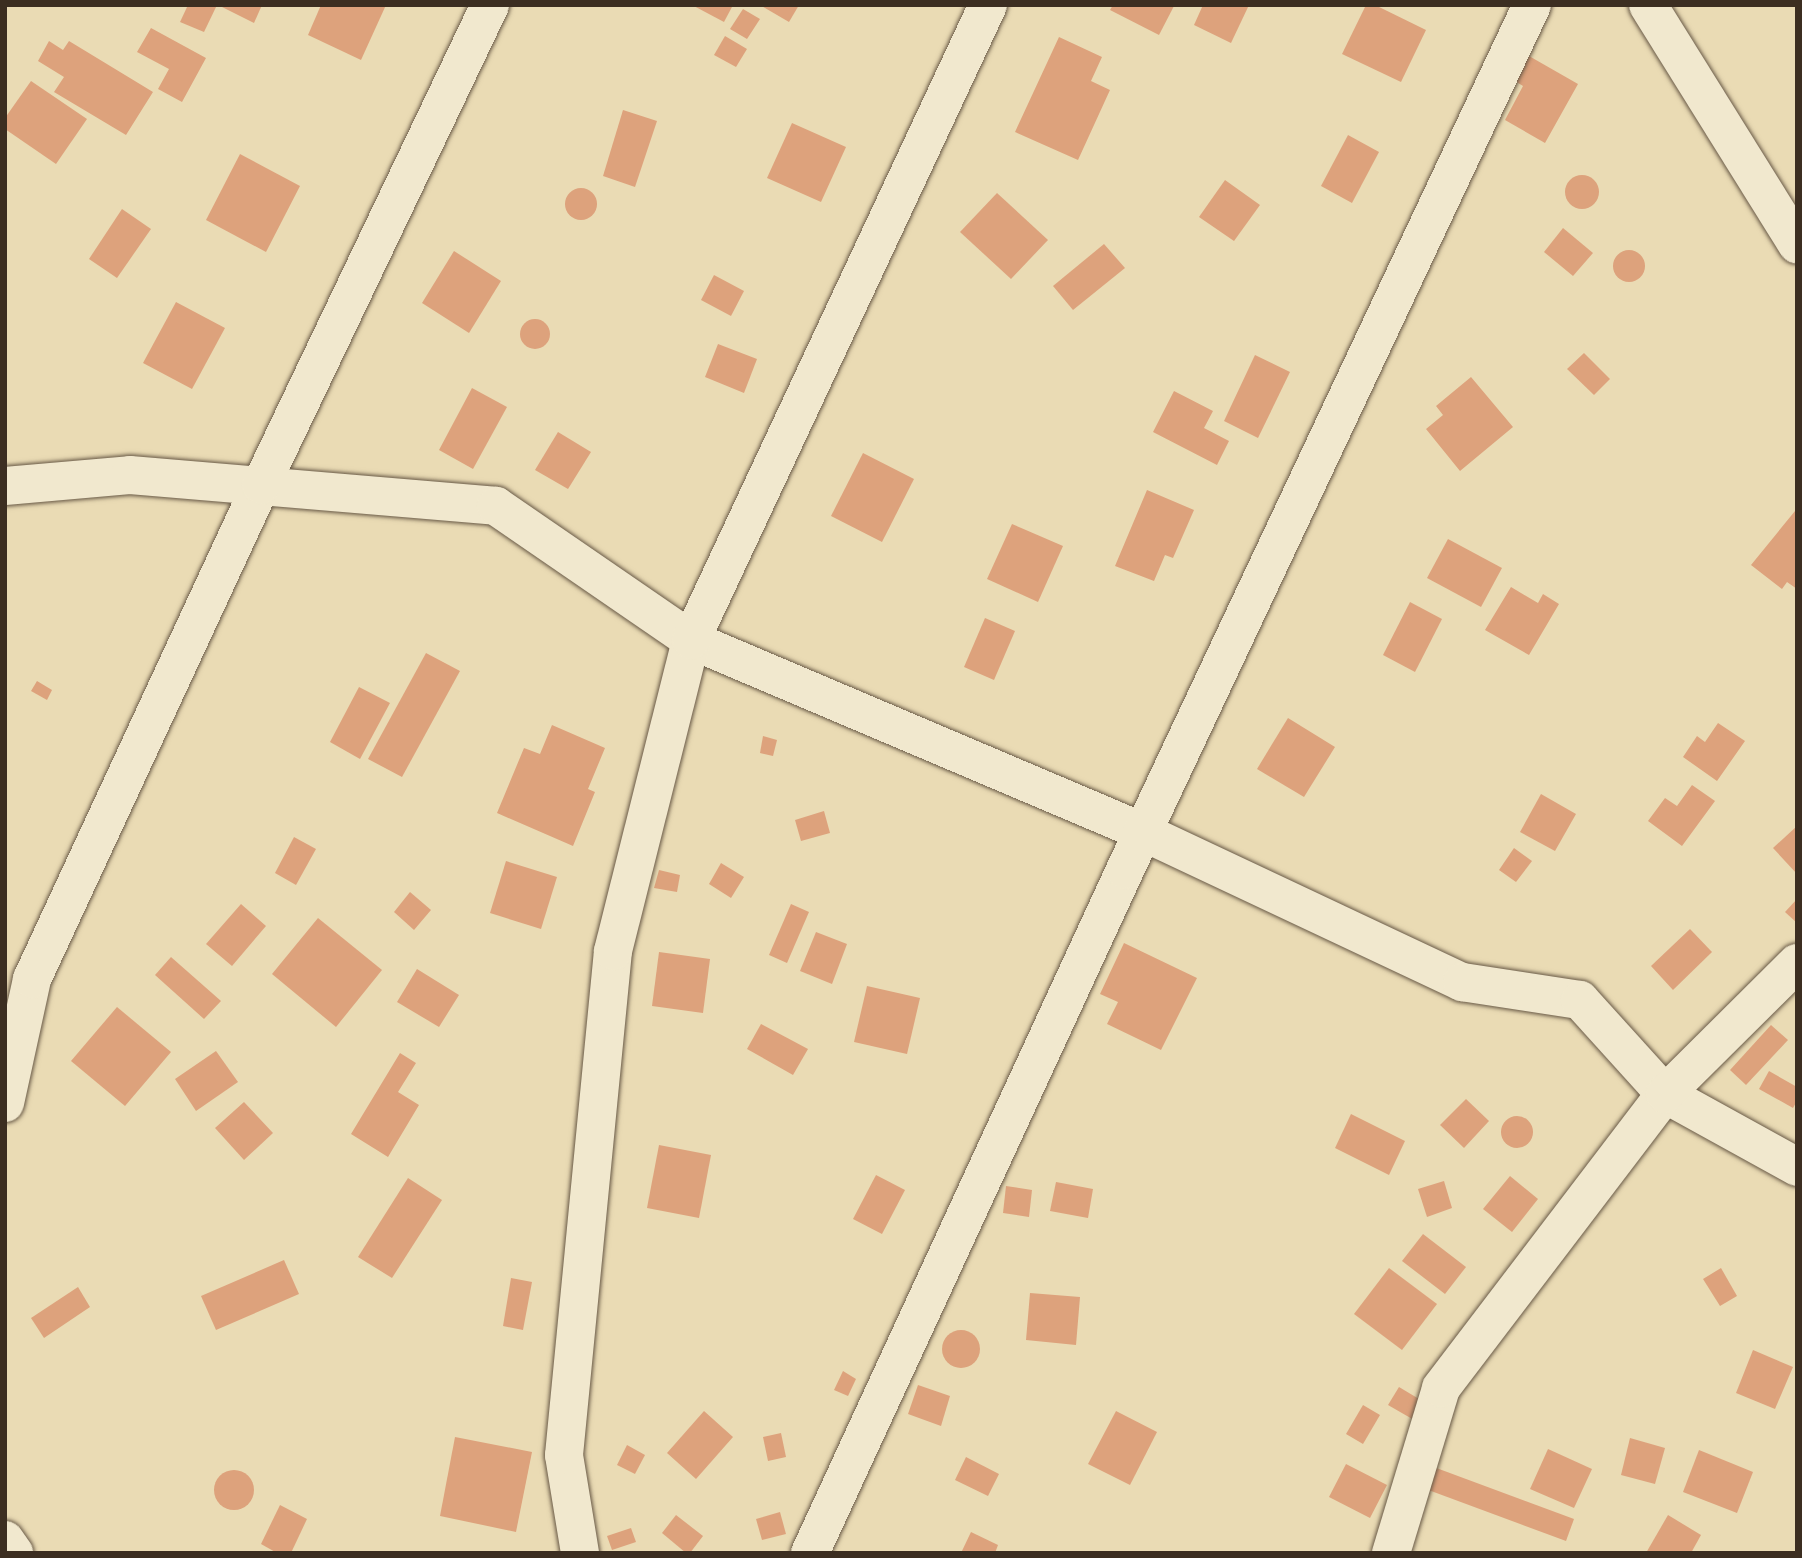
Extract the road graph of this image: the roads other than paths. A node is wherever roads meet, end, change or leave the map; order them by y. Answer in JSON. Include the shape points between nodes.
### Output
{"nodes":[{"id":1,"x":489,"y":5,"type":"edge"},
{"id":2,"x":988,"y":5,"type":"edge"},
{"id":3,"x":1532,"y":5,"type":"edge"},
{"id":4,"x":1648,"y":5,"type":"edge"},
{"id":5,"x":1797,"y":244,"type":"edge"},
{"id":6,"x":261,"y":485,"type":"junction"},
{"id":7,"x":5,"y":486,"type":"edge"},
{"id":8,"x":691,"y":640,"type":"junction"},
{"id":9,"x":1143,"y":832,"type":"junction"},
{"id":10,"x":1797,"y":963,"type":"edge"},
{"id":11,"x":1665,"y":1094,"type":"junction"},
{"id":12,"x":5,"y":1103,"type":"edge"},
{"id":13,"x":1797,"y":1167,"type":"edge"},
{"id":14,"x":5,"y":1540,"type":"edge"},
{"id":15,"x":14,"y":1553,"type":"edge"},
{"id":16,"x":580,"y":1553,"type":"edge"},
{"id":17,"x":810,"y":1553,"type":"edge"},
{"id":18,"x":1391,"y":1553,"type":"edge"}],
"edges":[{"from":1,"to":6,"type":"street"},
{"from":2,"to":8,"type":"street"},
{"from":3,"to":9,"type":"street"},
{"from":4,"to":5,"type":"street"},
{"from":6,"to":7,"type":"street","via":[[130,475]]},
{"from":6,"to":8,"type":"street","via":[[496,506]]},
{"from":6,"to":12,"type":"street","via":[[32,979]]},
{"from":8,"to":9,"type":"street"},
{"from":8,"to":16,"type":"street","via":[[613,951],[564,1455]]},
{"from":9,"to":11,"type":"street","via":[[1462,982],[1580,1000]]},
{"from":9,"to":17,"type":"street"},
{"from":10,"to":11,"type":"street"},
{"from":11,"to":13,"type":"street"},
{"from":11,"to":18,"type":"street","via":[[1441,1388]]},
{"from":14,"to":15,"type":"street"}]}
